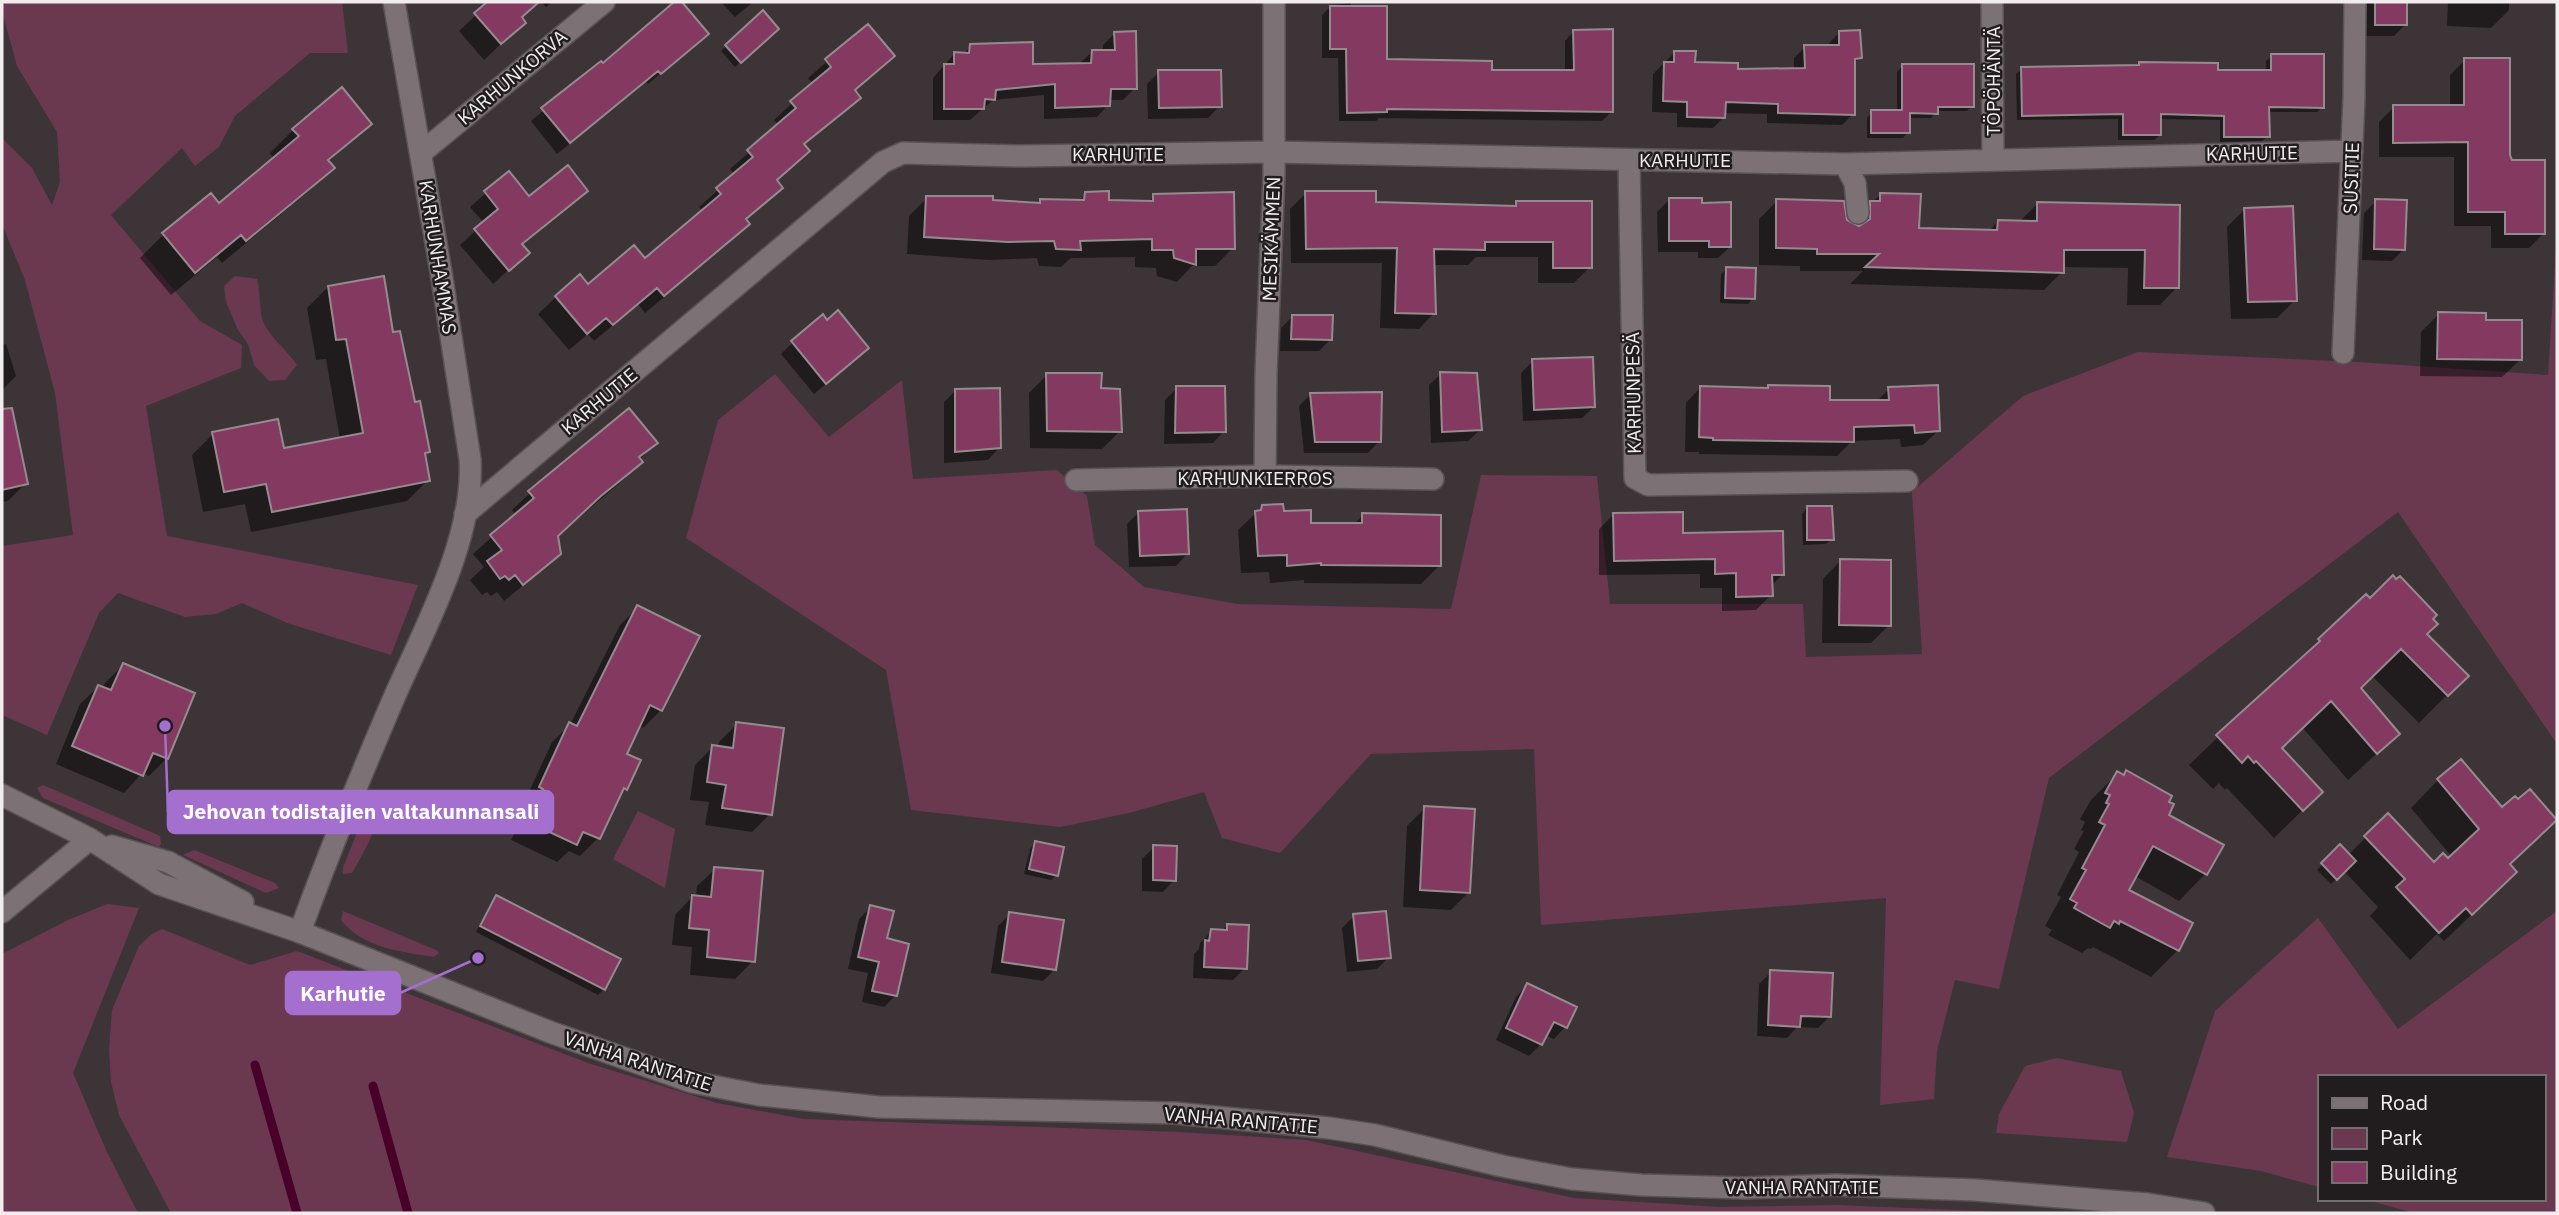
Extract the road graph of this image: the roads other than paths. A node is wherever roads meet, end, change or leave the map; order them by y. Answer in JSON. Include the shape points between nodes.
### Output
{"nodes":[{"id":1,"x":394,"y":2,"type":"edge"},
{"id":2,"x":604,"y":2,"type":"edge"},
{"id":3,"x":1274,"y":2,"type":"edge"},
{"id":4,"x":1992,"y":2,"type":"edge"},
{"id":5,"x":2355,"y":2,"type":"edge"},
{"id":6,"x":2352,"y":151,"type":"junction"},
{"id":7,"x":1273,"y":152,"type":"junction"},
{"id":8,"x":421,"y":153,"type":"junction"},
{"id":9,"x":1993,"y":160,"type":"junction"},
{"id":10,"x":1629,"y":161,"type":"junction"},
{"id":11,"x":1845,"y":164,"type":"junction"},
{"id":12,"x":1858,"y":213,"type":"dead end"},
{"id":13,"x":2343,"y":353,"type":"dead end"},
{"id":14,"x":1265,"y":476,"type":"junction"},
{"id":15,"x":1433,"y":479,"type":"dead end"},
{"id":16,"x":1076,"y":481,"type":"dead end"},
{"id":17,"x":1907,"y":481,"type":"dead end"},
{"id":18,"x":465,"y":513,"type":"junction"},
{"id":19,"x":2,"y":795,"type":"edge"},
{"id":20,"x":90,"y":839,"type":"junction"},
{"id":21,"x":2,"y":912,"type":"edge"},
{"id":22,"x":300,"y":932,"type":"junction"},
{"id":23,"x":2204,"y":1213,"type":"edge"}],
"edges":[{"from":1,"to":8,"type":"street","name":"KARHUNHAMMAS"},
{"from":2,"to":8,"type":"street","name":"KARHUNKORVA"},
{"from":3,"to":7,"type":"street","name":"MESIKÄMMEN"},
{"from":4,"to":9,"type":"street","name":"TÖPÖHÄNTÄ"},
{"from":5,"to":6,"type":"street","name":"SUSITIE"},
{"from":6,"to":9,"type":"street","name":"KARHUTIE"},
{"from":6,"to":13,"type":"street","name":"SUSITIE"},
{"from":7,"to":10,"type":"street","name":"KARHUTIE"},
{"from":7,"to":14,"type":"street","name":"MESIKÄMMEN"},
{"from":7,"to":18,"type":"street","name":"KARHUTIE","via":[[894,155]]},
{"from":8,"to":18,"type":"street","name":"KARHUNHAMMAS","via":[[470,459],[472,483]]},
{"from":9,"to":11,"type":"street","name":"KARHUTIE"},
{"from":10,"to":11,"type":"street","name":"KARHUTIE"},
{"from":10,"to":17,"type":"street","name":"KARHUNPESÄ","via":[[1635,478],[1648,485]]},
{"from":11,"to":12,"type":"street","via":[[1855,183]]},
{"from":14,"to":15,"type":"street","name":"KARHUNKIERROS"},
{"from":14,"to":16,"type":"street","name":"KARHUNKIERROS"},
{"from":18,"to":22,"type":"street","via":[[453,561]]},
{"from":19,"to":20,"type":"street","name":"VANHA RANTATIE"},
{"from":20,"to":21,"type":"street"},
{"from":20,"to":22,"type":"street","name":"VANHA RANTATIE","via":[[168,862]]},
{"from":22,"to":23,"type":"street","name":"VANHA RANTATIE","via":[[622,1059],[692,1082],[759,1095],[879,1107],[1175,1114],[1270,1121],[1375,1135],[1572,1179],[1641,1185],[1975,1190]]}]}
